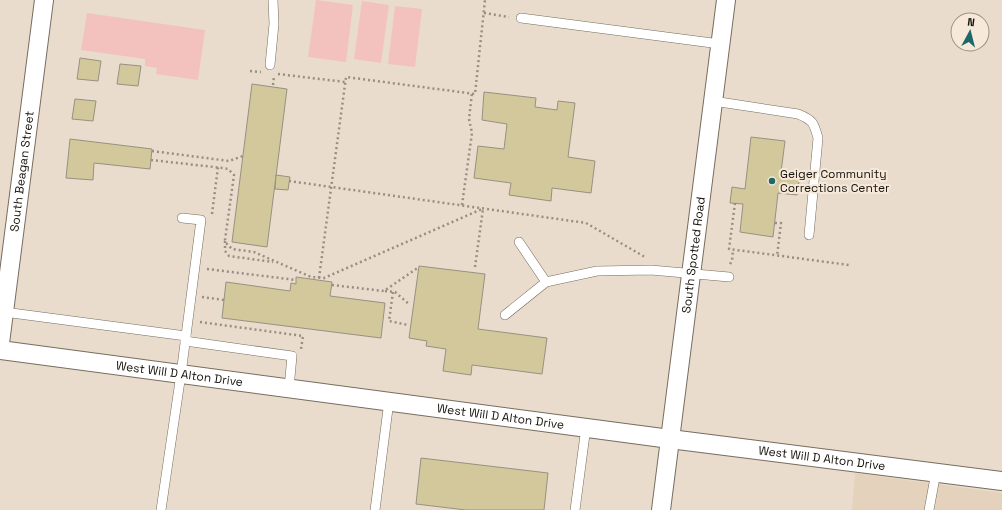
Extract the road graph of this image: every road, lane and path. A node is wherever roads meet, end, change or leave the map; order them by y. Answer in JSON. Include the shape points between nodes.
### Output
{"nodes":[{"id":1,"x":44,"y":0,"type":"edge"},
{"id":2,"x":273,"y":0,"type":"edge"},
{"id":3,"x":485,"y":0,"type":"edge"},
{"id":4,"x":726,"y":0,"type":"edge"},
{"id":5,"x":484,"y":13,"type":"junction"},
{"id":6,"x":521,"y":18,"type":"joint"},
{"id":7,"x":720,"y":44,"type":"junction"},
{"id":8,"x":269,"y":69,"type":"joint"},
{"id":9,"x":250,"y":71,"type":"dead end"},
{"id":10,"x":345,"y":82,"type":"junction"},
{"id":11,"x":273,"y":85,"type":"dead end"},
{"id":12,"x":472,"y":93,"type":"junction"},
{"id":13,"x":713,"y":101,"type":"junction"},
{"id":14,"x":152,"y":152,"type":"dead end"},
{"id":15,"x":243,"y":156,"type":"dead end"},
{"id":16,"x":151,"y":160,"type":"dead end"},
{"id":17,"x":289,"y":181,"type":"dead end"},
{"id":18,"x":332,"y":187,"type":"junction"},
{"id":19,"x":735,"y":203,"type":"dead end"},
{"id":20,"x":462,"y":205,"type":"junction"},
{"id":21,"x":483,"y":208,"type":"junction"},
{"id":22,"x":182,"y":218,"type":"dead end"},
{"id":23,"x":775,"y":222,"type":"dead end"},
{"id":24,"x":809,"y":235,"type":"dead end"},
{"id":25,"x":225,"y":240,"type":"junction"},
{"id":26,"x":518,"y":242,"type":"dead end"},
{"id":27,"x":734,"y":250,"type":"junction"},
{"id":28,"x":777,"y":256,"type":"junction"},
{"id":29,"x":645,"y":257,"type":"dead end"},
{"id":30,"x":278,"y":263,"type":"junction"},
{"id":31,"x":849,"y":265,"type":"dead end"},
{"id":32,"x":419,"y":267,"type":"dead end"},
{"id":33,"x":475,"y":267,"type":"dead end"},
{"id":34,"x":203,"y":268,"type":"dead end"},
{"id":35,"x":728,"y":272,"type":"joint"},
{"id":36,"x":690,"y":274,"type":"junction"},
{"id":37,"x":319,"y":278,"type":"junction"},
{"id":38,"x":296,"y":280,"type":"dead end"},
{"id":39,"x":546,"y":282,"type":"junction"},
{"id":40,"x":332,"y":285,"type":"dead end"},
{"id":41,"x":384,"y":291,"type":"junction"},
{"id":42,"x":393,"y":292,"type":"junction"},
{"id":43,"x":202,"y":297,"type":"dead end"},
{"id":44,"x":224,"y":300,"type":"dead end"},
{"id":45,"x":410,"y":305,"type":"dead end"},
{"id":46,"x":4,"y":312,"type":"junction"},
{"id":47,"x":505,"y":315,"type":"dead end"},
{"id":48,"x":188,"y":320,"type":"junction"},
{"id":49,"x":408,"y":325,"type":"dead end"},
{"id":50,"x":186,"y":338,"type":"junction"},
{"id":51,"x":0,"y":342,"type":"edge"},
{"id":52,"x":0,"y":350,"type":"edge"},
{"id":53,"x":300,"y":355,"type":"dead end"},
{"id":54,"x":182,"y":374,"type":"junction"},
{"id":55,"x":289,"y":388,"type":"junction"},
{"id":56,"x":389,"y":401,"type":"junction"},
{"id":57,"x":586,"y":427,"type":"junction"},
{"id":58,"x":670,"y":439,"type":"junction"},
{"id":59,"x":936,"y":472,"type":"junction"},
{"id":60,"x":1002,"y":481,"type":"edge"},
{"id":61,"x":161,"y":510,"type":"edge"},
{"id":62,"x":375,"y":510,"type":"edge"},
{"id":63,"x":575,"y":510,"type":"edge"},
{"id":64,"x":661,"y":510,"type":"edge"},
{"id":65,"x":929,"y":510,"type":"edge"}],
"edges":[{"from":1,"to":46,"type":"street","name":"South Beagan Street"},
{"from":2,"to":8,"type":"lane","via":[[274,24]]},
{"from":3,"to":5,"type":"path"},
{"from":4,"to":7,"type":"street","name":"South Spotted Road"},
{"from":5,"to":6,"type":"path"},
{"from":5,"to":12,"type":"path","via":[[475,94]]},
{"from":6,"to":7,"type":"lane"},
{"from":7,"to":13,"type":"street","name":"South Spotted Road"},
{"from":8,"to":9,"type":"path"},
{"from":10,"to":11,"type":"path","via":[[274,74]]},
{"from":10,"to":12,"type":"path","via":[[346,77]]},
{"from":10,"to":18,"type":"path"},
{"from":12,"to":20,"type":"path","via":[[469,119],[472,133]]},
{"from":13,"to":24,"type":"lane","via":[[798,114],[810,119],[815,125],[818,138]]},
{"from":13,"to":36,"type":"street","name":"South Spotted Road"},
{"from":14,"to":15,"type":"path","via":[[229,161]]},
{"from":16,"to":25,"type":"path","via":[[223,168],[232,172],[234,175]]},
{"from":17,"to":18,"type":"path"},
{"from":18,"to":20,"type":"path"},
{"from":18,"to":37,"type":"path"},
{"from":19,"to":27,"type":"path","via":[[729,249]]},
{"from":20,"to":21,"type":"path"},
{"from":21,"to":29,"type":"path","via":[[586,223]]},
{"from":21,"to":33,"type":"path"},
{"from":21,"to":37,"type":"path"},
{"from":22,"to":48,"type":"lane","via":[[200,220]]},
{"from":23,"to":28,"type":"path","via":[[781,223]]},
{"from":25,"to":30,"type":"path","via":[[232,249],[254,252]]},
{"from":25,"to":30,"type":"path","via":[[225,251],[229,256]]},
{"from":26,"to":39,"type":"lane"},
{"from":27,"to":28,"type":"path"},
{"from":27,"to":35,"type":"path"},
{"from":28,"to":31,"type":"path"},
{"from":30,"to":37,"type":"path"},
{"from":32,"to":41,"type":"path"},
{"from":34,"to":38,"type":"path"},
{"from":35,"to":36,"type":"lane"},
{"from":36,"to":39,"type":"lane","via":[[651,270],[597,271]]},
{"from":36,"to":58,"type":"street","name":"South Spotted Road"},
{"from":39,"to":47,"type":"lane"},
{"from":40,"to":41,"type":"path"},
{"from":41,"to":42,"type":"path"},
{"from":42,"to":45,"type":"path"},
{"from":42,"to":49,"type":"path","via":[[389,321]]},
{"from":43,"to":44,"type":"path"},
{"from":46,"to":50,"type":"lane"},
{"from":46,"to":51,"type":"street","name":"South Beagan Street"},
{"from":48,"to":50,"type":"lane"},
{"from":48,"to":53,"type":"path","via":[[303,336]]},
{"from":50,"to":54,"type":"lane"},
{"from":50,"to":55,"type":"lane","via":[[292,356]]},
{"from":52,"to":54,"type":"street","name":"West Will D Alton Drive"},
{"from":54,"to":55,"type":"street","name":"West Will D Alton Drive"},
{"from":54,"to":61,"type":"lane"},
{"from":55,"to":56,"type":"street","name":"West Will D Alton Drive"},
{"from":56,"to":57,"type":"street","name":"West Will D Alton Drive"},
{"from":56,"to":62,"type":"lane"},
{"from":57,"to":58,"type":"street","name":"West Will D Alton Drive"},
{"from":57,"to":63,"type":"lane"},
{"from":58,"to":59,"type":"street","name":"West Will D Alton Drive"},
{"from":58,"to":64,"type":"street","name":"South Spotted Road"},
{"from":59,"to":60,"type":"street","name":"West Will D Alton Drive"},
{"from":59,"to":65,"type":"lane"}]}
